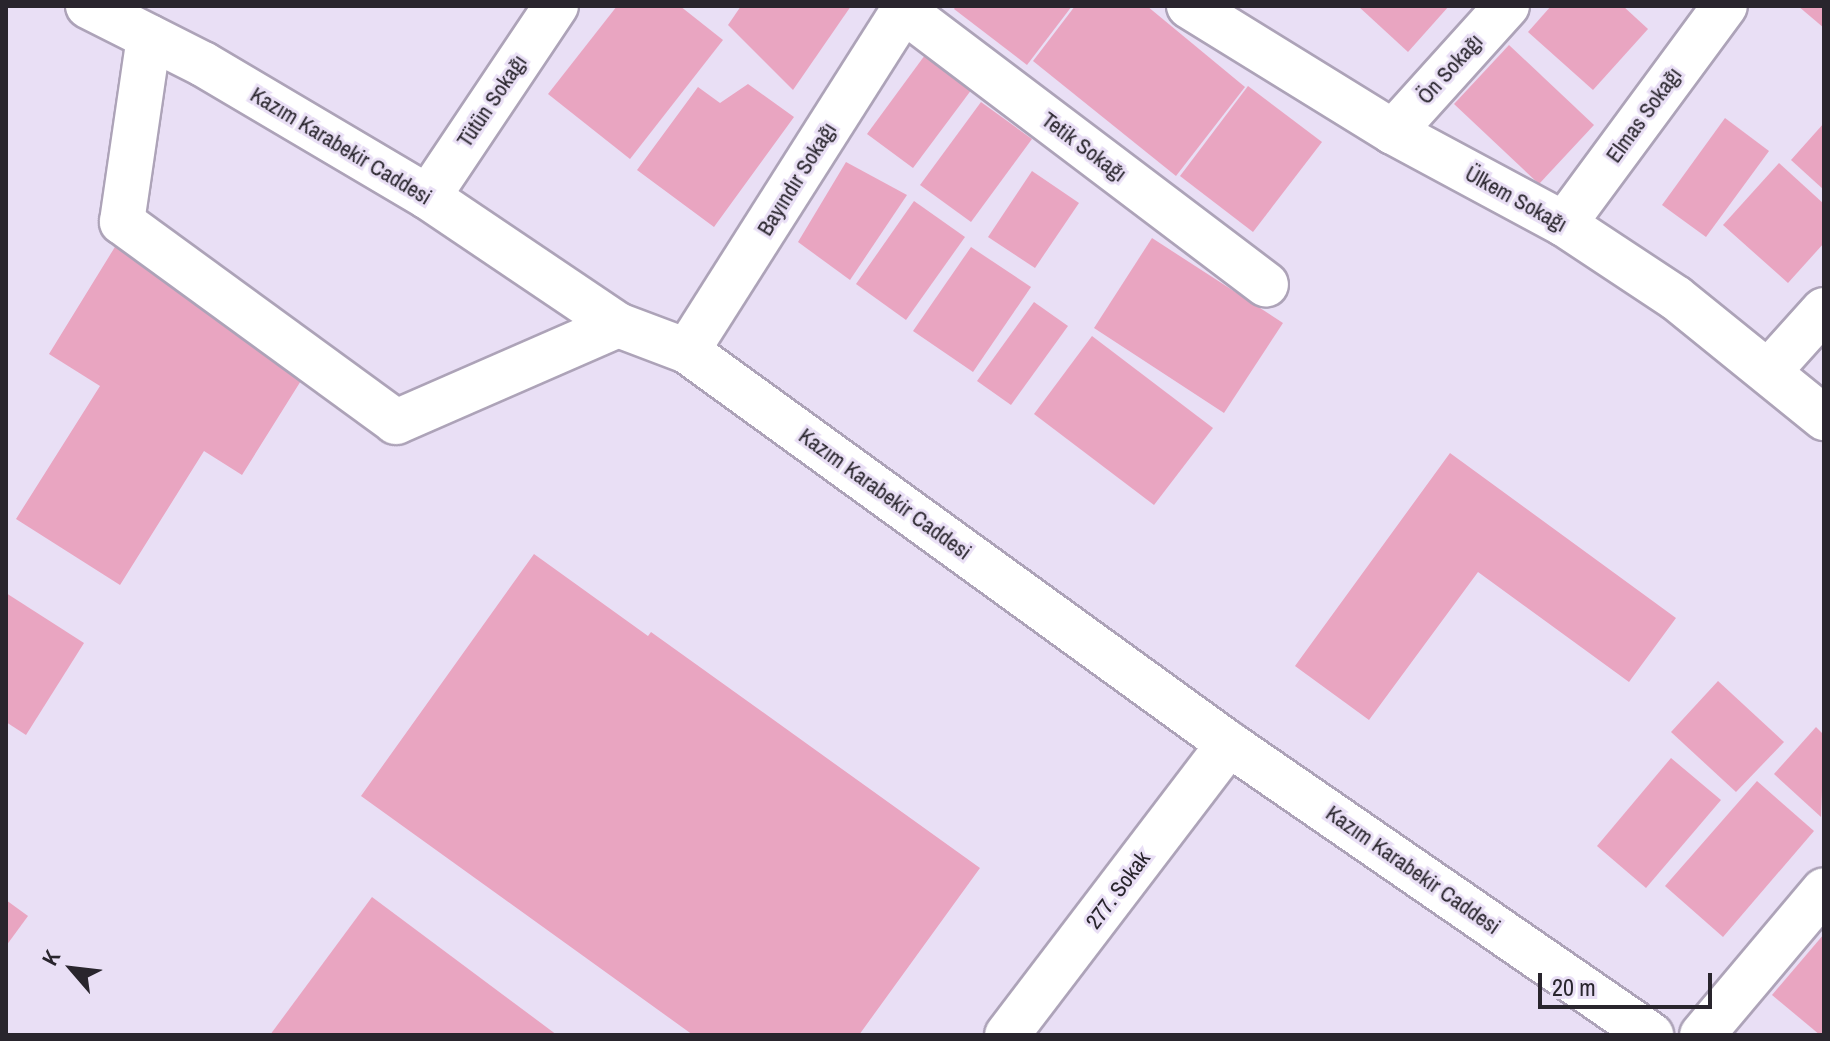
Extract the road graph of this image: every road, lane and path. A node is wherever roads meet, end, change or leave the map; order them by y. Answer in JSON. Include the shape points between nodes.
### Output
{"nodes":[{"id":1,"x":88,"y":6,"type":"edge"},
{"id":2,"x":556,"y":6,"type":"edge"},
{"id":3,"x":1507,"y":6,"type":"edge"},
{"id":4,"x":1725,"y":6,"type":"edge"},
{"id":5,"x":1192,"y":7,"type":"edge"},
{"id":6,"x":905,"y":8,"type":"edge"},
{"id":7,"x":149,"y":37,"type":"junction"},
{"id":8,"x":1393,"y":132,"type":"junction"},
{"id":9,"x":428,"y":197,"type":"junction"},
{"id":10,"x":1564,"y":224,"type":"junction"},
{"id":11,"x":1266,"y":285,"type":"dead end"},
{"id":12,"x":1824,"y":310,"type":"edge"},
{"id":13,"x":618,"y":325,"type":"junction"},
{"id":14,"x":687,"y":351,"type":"junction"},
{"id":15,"x":1769,"y":371,"type":"junction"},
{"id":16,"x":1824,"y":418,"type":"edge"},
{"id":17,"x":1229,"y":744,"type":"junction"},
{"id":18,"x":1824,"y":890,"type":"edge"},
{"id":19,"x":1007,"y":1035,"type":"edge"},
{"id":20,"x":1651,"y":1035,"type":"edge"},
{"id":21,"x":1702,"y":1035,"type":"edge"}],
"edges":[{"from":1,"to":7,"type":"street","name":"Kazım Karabekir Caddesi"},
{"from":2,"to":9,"type":"street","name":"Tütün Sokağı"},
{"from":3,"to":8,"type":"street","name":"Ön Sokağı"},
{"from":4,"to":10,"type":"street","name":"Elmas Sokağı"},
{"from":5,"to":8,"type":"street","name":"Ülkem Sokağı"},
{"from":6,"to":11,"type":"street","name":"Tetik Sokağı"},
{"from":6,"to":14,"type":"street","name":"Bayındır Sokağı"},
{"from":7,"to":9,"type":"street","name":"Kazım Karabekir Caddesi"},
{"from":7,"to":13,"type":"street","via":[[122,222],[396,422]]},
{"from":8,"to":10,"type":"street","name":"Ülkem Sokağı"},
{"from":9,"to":13,"type":"street","name":"Kazım Karabekir Caddesi"},
{"from":10,"to":15,"type":"street","name":"Ülkem Sokağı","via":[[1676,298]]},
{"from":12,"to":15,"type":"street"},
{"from":13,"to":14,"type":"street","name":"Kazım Karabekir Caddesi"},
{"from":14,"to":17,"type":"street","name":"Kazım Karabekir Caddesi"},
{"from":15,"to":16,"type":"street","name":"Ülkem Sokağı"},
{"from":17,"to":19,"type":"street","name":"277. Sokak"},
{"from":17,"to":20,"type":"street","name":"Kazım Karabekir Caddesi"},
{"from":18,"to":21,"type":"street"}]}
